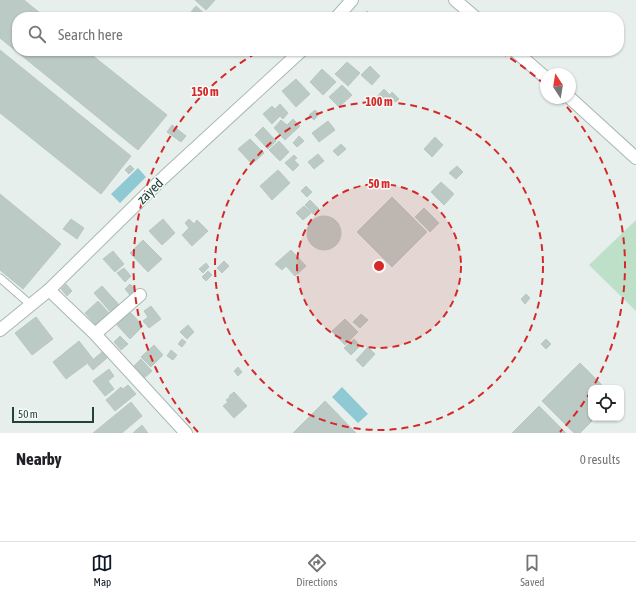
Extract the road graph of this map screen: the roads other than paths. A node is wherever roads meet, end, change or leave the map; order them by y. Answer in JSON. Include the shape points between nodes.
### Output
{"nodes":[{"id":1,"x":352,"y":0,"type":"edge"},
{"id":2,"x":455,"y":0,"type":"edge"},
{"id":3,"x":341,"y":12,"type":"edge"},
{"id":4,"x":469,"y":12,"type":"edge"},
{"id":5,"x":296,"y":56,"type":"edge"},
{"id":6,"x":521,"y":56,"type":"edge"},
{"id":7,"x":540,"y":73,"type":"edge"},
{"id":8,"x":576,"y":103,"type":"edge"},
{"id":9,"x":636,"y":158,"type":"edge"},
{"id":10,"x":0,"y":278,"type":"edge"},
{"id":11,"x":49,"y":290,"type":"junction"},
{"id":12,"x":140,"y":295,"type":"dead end"},
{"id":13,"x":31,"y":305,"type":"junction"},
{"id":14,"x":0,"y":330,"type":"edge"},
{"id":15,"x":95,"y":334,"type":"junction"},
{"id":16,"x":186,"y":433,"type":"edge"}],
"edges":[{"from":1,"to":3,"type":"street"},
{"from":2,"to":4,"type":"street"},
{"from":5,"to":11,"type":"street","name":"zayed","via":[[164,177]]},
{"from":6,"to":7,"type":"street"},
{"from":8,"to":9,"type":"street"},
{"from":10,"to":13,"type":"lane"},
{"from":11,"to":13,"type":"street","name":"zayed"},
{"from":11,"to":15,"type":"street"},
{"from":12,"to":15,"type":"street"},
{"from":13,"to":14,"type":"street","name":"zayed"},
{"from":15,"to":16,"type":"street"}]}
